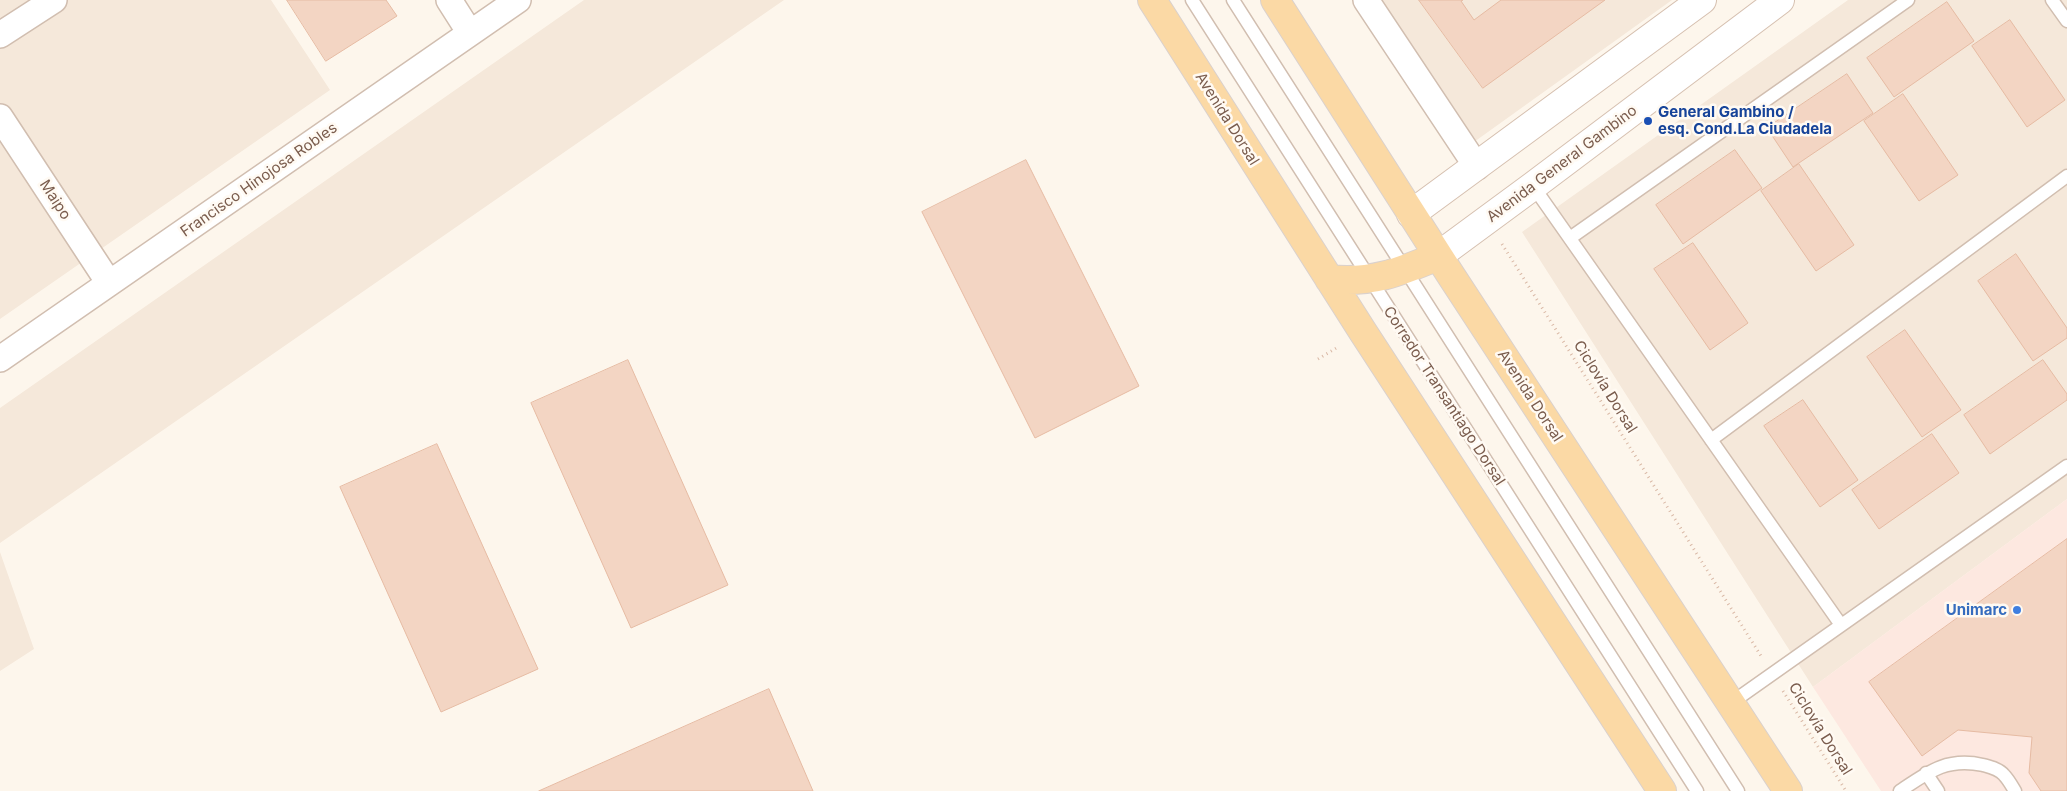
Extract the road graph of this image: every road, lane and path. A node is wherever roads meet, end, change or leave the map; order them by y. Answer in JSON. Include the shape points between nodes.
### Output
{"nodes":[{"id":1,"x":54,"y":0,"type":"edge"},
{"id":2,"x":449,"y":0,"type":"edge"},
{"id":3,"x":518,"y":0,"type":"edge"},
{"id":4,"x":1152,"y":0,"type":"edge"},
{"id":5,"x":1192,"y":0,"type":"edge"},
{"id":6,"x":1233,"y":0,"type":"edge"},
{"id":7,"x":1275,"y":0,"type":"edge"},
{"id":8,"x":1366,"y":0,"type":"edge"},
{"id":9,"x":1702,"y":0,"type":"edge"},
{"id":10,"x":1780,"y":0,"type":"edge"},
{"id":11,"x":1908,"y":0,"type":"edge"},
{"id":12,"x":2052,"y":0,"type":"edge"},
{"id":13,"x":2067,"y":21,"type":"edge"},
{"id":14,"x":2,"y":30,"type":"edge"},
{"id":15,"x":470,"y":33,"type":"junction"},
{"id":16,"x":0,"y":117,"type":"edge"},
{"id":17,"x":1477,"y":167,"type":"junction"},
{"id":18,"x":2067,"y":176,"type":"edge"},
{"id":19,"x":1533,"y":186,"type":"junction"},
{"id":20,"x":1411,"y":214,"type":"junction"},
{"id":21,"x":1487,"y":221,"type":"junction"},
{"id":22,"x":1570,"y":238,"type":"junction"},
{"id":23,"x":1438,"y":256,"type":"junction"},
{"id":24,"x":1405,"y":270,"type":"junction"},
{"id":25,"x":1329,"y":279,"type":"junction"},
{"id":26,"x":1369,"y":279,"type":"junction"},
{"id":27,"x":110,"y":283,"type":"junction"},
{"id":28,"x":0,"y":359,"type":"edge"},
{"id":29,"x":1711,"y":440,"type":"junction"},
{"id":30,"x":2067,"y":466,"type":"edge"},
{"id":31,"x":1841,"y":625,"type":"junction"},
{"id":32,"x":1772,"y":674,"type":"junction"},
{"id":33,"x":1731,"y":703,"type":"junction"},
{"id":34,"x":1926,"y":773,"type":"junction"},
{"id":35,"x":1662,"y":791,"type":"edge"},
{"id":36,"x":1697,"y":791,"type":"edge"},
{"id":37,"x":1738,"y":791,"type":"edge"},
{"id":38,"x":1788,"y":791,"type":"edge"},
{"id":39,"x":1846,"y":791,"type":"edge"},
{"id":40,"x":1900,"y":791,"type":"edge"},
{"id":41,"x":1938,"y":791,"type":"edge"},
{"id":42,"x":2015,"y":791,"type":"edge"}],
"edges":[{"from":1,"to":14,"type":"street"},
{"from":2,"to":15,"type":"street"},
{"from":3,"to":15,"type":"street","name":"Francisco Hinojosa Robles"},
{"from":4,"to":25,"type":"main road","name":"Avenida Dorsal"},
{"from":5,"to":26,"type":"lane","name":"Corredor Transantiago Dorsal"},
{"from":6,"to":24,"type":"lane"},
{"from":7,"to":20,"type":"main road","name":"Avenida Dorsal"},
{"from":8,"to":17,"type":"street"},
{"from":9,"to":17,"type":"street"},
{"from":10,"to":19,"type":"street","name":"Avenida General Gambino"},
{"from":11,"to":22,"type":"lane"},
{"from":12,"to":13,"type":"lane"},
{"from":15,"to":27,"type":"street","name":"Francisco Hinojosa Robles"},
{"from":16,"to":27,"type":"street","name":"Maipo"},
{"from":17,"to":20,"type":"street"},
{"from":18,"to":29,"type":"lane"},
{"from":19,"to":21,"type":"street","name":"Avenida General Gambino"},
{"from":19,"to":22,"type":"lane"},
{"from":20,"to":23,"type":"main road","name":"Avenida Dorsal"},
{"from":21,"to":23,"type":"street","name":"Avenida General Gambino"},
{"from":21,"to":32,"type":"path","name":"Ciclovía Dorsal"},
{"from":22,"to":29,"type":"lane"},
{"from":23,"to":24,"type":"main road"},
{"from":23,"to":33,"type":"main road","name":"Avenida Dorsal"},
{"from":24,"to":26,"type":"main road"},
{"from":24,"to":37,"type":"lane"},
{"from":25,"to":26,"type":"main road"},
{"from":25,"to":35,"type":"main road","name":"Avenida Dorsal"},
{"from":26,"to":36,"type":"lane","name":"Corredor Transantiago Dorsal"},
{"from":27,"to":28,"type":"street","name":"Francisco Hinojosa Robles"},
{"from":29,"to":31,"type":"lane"},
{"from":30,"to":31,"type":"lane"},
{"from":31,"to":32,"type":"lane"},
{"from":32,"to":33,"type":"lane"},
{"from":32,"to":39,"type":"path","name":"Ciclovía Dorsal"},
{"from":33,"to":38,"type":"main road","name":"Avenida Dorsal"},
{"from":34,"to":40,"type":"lane"},
{"from":34,"to":41,"type":"lane"},
{"from":34,"to":42,"type":"lane","via":[[1956,763],[1987,766],[2004,774]]}]}
